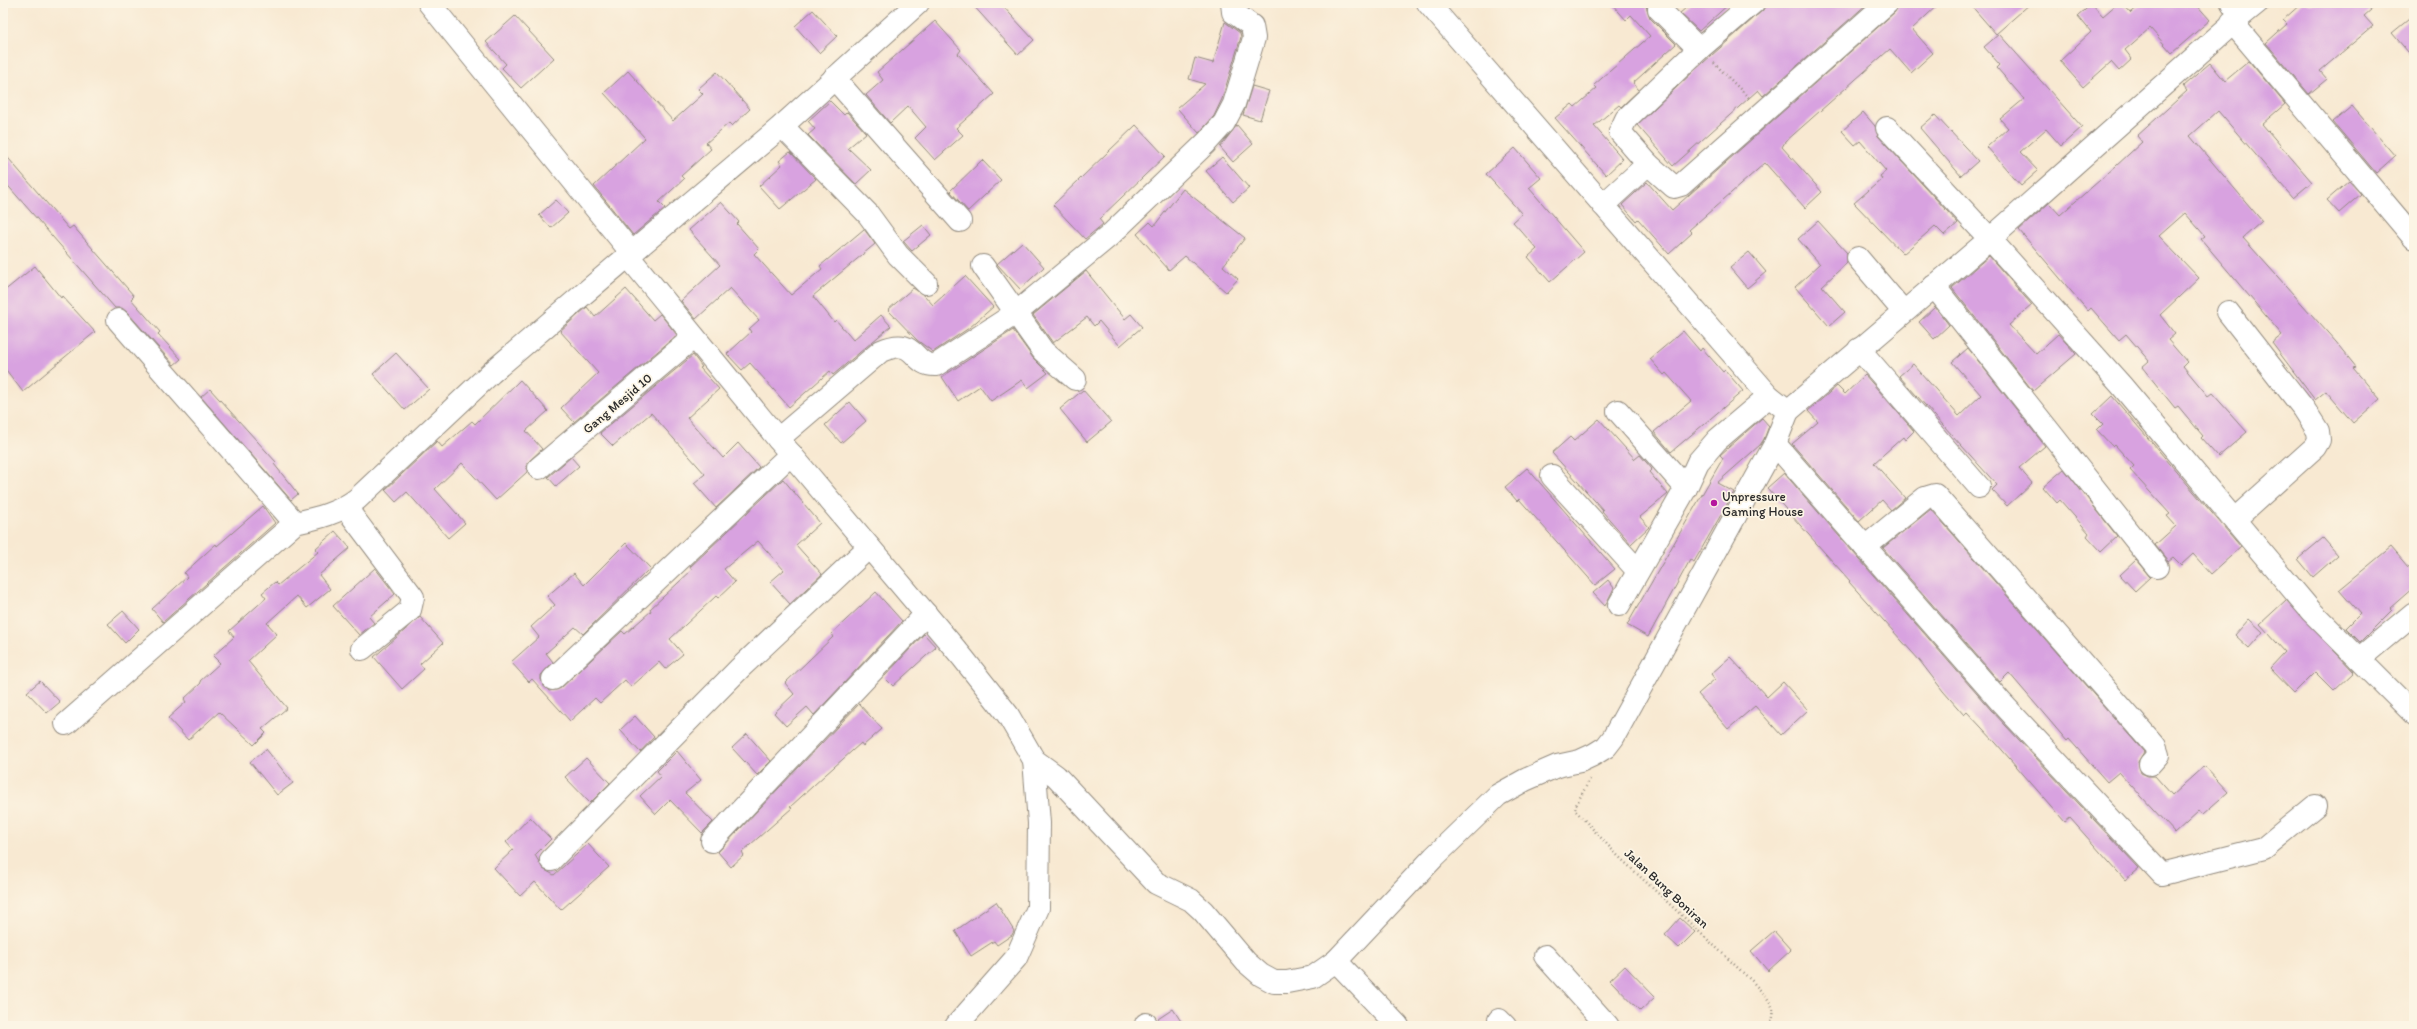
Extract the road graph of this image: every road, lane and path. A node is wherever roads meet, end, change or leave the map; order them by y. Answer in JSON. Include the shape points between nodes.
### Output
{"nodes":[{"id":1,"x":429,"y":3,"type":"edge"},
{"id":2,"x":918,"y":3,"type":"edge"},
{"id":3,"x":1232,"y":3,"type":"edge"},
{"id":4,"x":1428,"y":3,"type":"edge"},
{"id":5,"x":1753,"y":3,"type":"edge"},
{"id":6,"x":1887,"y":3,"type":"edge"},
{"id":7,"x":1659,"y":9,"type":"dead end"},
{"id":8,"x":2240,"y":11,"type":"edge"},
{"id":9,"x":1700,"y":49,"type":"junction"},
{"id":10,"x":834,"y":78,"type":"junction"},
{"id":11,"x":1763,"y":112,"type":"junction"},
{"id":12,"x":782,"y":126,"type":"junction"},
{"id":13,"x":1887,"y":128,"type":"dead end"},
{"id":14,"x":1648,"y":164,"type":"junction"},
{"id":15,"x":1603,"y":205,"type":"junction"},
{"id":16,"x":960,"y":221,"type":"dead end"},
{"id":17,"x":1990,"y":238,"type":"junction"},
{"id":18,"x":2414,"y":238,"type":"edge"},
{"id":19,"x":630,"y":254,"type":"junction"},
{"id":20,"x":1858,"y":258,"type":"dead end"},
{"id":21,"x":983,"y":266,"type":"dead end"},
{"id":22,"x":926,"y":283,"type":"dead end"},
{"id":23,"x":1934,"y":286,"type":"junction"},
{"id":24,"x":1903,"y":311,"type":"junction"},
{"id":25,"x":2228,"y":312,"type":"dead end"},
{"id":26,"x":1016,"y":313,"type":"junction"},
{"id":27,"x":118,"y":320,"type":"dead end"},
{"id":28,"x":694,"y":337,"type":"junction"},
{"id":29,"x":1859,"y":349,"type":"junction"},
{"id":30,"x":1075,"y":379,"type":"dead end"},
{"id":31,"x":1769,"y":396,"type":"junction"},
{"id":32,"x":1618,"y":411,"type":"dead end"},
{"id":33,"x":1788,"y":411,"type":"junction"},
{"id":34,"x":1775,"y":444,"type":"junction"},
{"id":35,"x":784,"y":447,"type":"junction"},
{"id":36,"x":539,"y":468,"type":"dead end"},
{"id":37,"x":1552,"y":476,"type":"dead end"},
{"id":38,"x":1979,"y":487,"type":"dead end"},
{"id":39,"x":1686,"y":488,"type":"junction"},
{"id":40,"x":346,"y":508,"type":"junction"},
{"id":41,"x":2235,"y":518,"type":"junction"},
{"id":42,"x":295,"y":522,"type":"junction"},
{"id":43,"x":869,"y":547,"type":"junction"},
{"id":44,"x":1865,"y":547,"type":"junction"},
{"id":45,"x":2157,"y":567,"type":"dead end"},
{"id":46,"x":1638,"y":571,"type":"junction"},
{"id":47,"x":1619,"y":605,"type":"dead end"},
{"id":48,"x":2414,"y":613,"type":"edge"},
{"id":49,"x":926,"y":614,"type":"junction"},
{"id":50,"x":362,"y":649,"type":"dead end"},
{"id":51,"x":2358,"y":659,"type":"junction"},
{"id":52,"x":553,"y":679,"type":"dead end"},
{"id":53,"x":2414,"y":714,"type":"edge"},
{"id":54,"x":66,"y":724,"type":"dead end"},
{"id":55,"x":1593,"y":755,"type":"junction"},
{"id":56,"x":1034,"y":760,"type":"junction"},
{"id":57,"x":2150,"y":764,"type":"dead end"},
{"id":58,"x":2315,"y":806,"type":"dead end"},
{"id":59,"x":712,"y":841,"type":"dead end"},
{"id":60,"x":551,"y":860,"type":"dead end"},
{"id":61,"x":1545,"y":956,"type":"dead end"},
{"id":62,"x":1336,"y":960,"type":"junction"},
{"id":63,"x":956,"y":1026,"type":"edge"},
{"id":64,"x":1398,"y":1026,"type":"edge"},
{"id":65,"x":1608,"y":1026,"type":"edge"},
{"id":66,"x":1768,"y":1026,"type":"edge"}],
"edges":[{"from":1,"to":19,"type":"street"},
{"from":2,"to":10,"type":"street"},
{"from":3,"to":26,"type":"street","via":[[1233,12],[1252,26],[1254,38],[1234,104],[1224,123],[1108,237]]},
{"from":4,"to":15,"type":"street"},
{"from":5,"to":9,"type":"street"},
{"from":6,"to":11,"type":"street"},
{"from":7,"to":9,"type":"street"},
{"from":8,"to":17,"type":"street"},
{"from":8,"to":18,"type":"street"},
{"from":9,"to":11,"type":"path"},
{"from":9,"to":14,"type":"street","via":[[1620,127],[1620,132]]},
{"from":10,"to":12,"type":"street"},
{"from":10,"to":16,"type":"street"},
{"from":11,"to":14,"type":"street","via":[[1677,187],[1671,186]]},
{"from":12,"to":19,"type":"street"},
{"from":12,"to":22,"type":"street","via":[[864,210],[898,255]]},
{"from":13,"to":17,"type":"street"},
{"from":14,"to":15,"type":"street"},
{"from":15,"to":31,"type":"street"},
{"from":17,"to":23,"type":"street"},
{"from":17,"to":41,"type":"street"},
{"from":19,"to":28,"type":"street"},
{"from":19,"to":40,"type":"street","via":[[490,373]]},
{"from":20,"to":24,"type":"street"},
{"from":21,"to":26,"type":"street"},
{"from":23,"to":24,"type":"street"},
{"from":23,"to":45,"type":"street"},
{"from":24,"to":29,"type":"street"},
{"from":25,"to":41,"type":"street","via":[[2304,409],[2318,431],[2319,440],[2315,447]]},
{"from":26,"to":30,"type":"street","via":[[1043,351]]},
{"from":26,"to":35,"type":"street","via":[[936,365],[928,365],[914,352],[899,345],[881,350]]},
{"from":27,"to":42,"type":"street"},
{"from":28,"to":35,"type":"street"},
{"from":28,"to":36,"type":"street","name":"Gang Mesjid 10"},
{"from":29,"to":33,"type":"street"},
{"from":29,"to":38,"type":"street"},
{"from":31,"to":33,"type":"street"},
{"from":31,"to":39,"type":"street","via":[[1704,453]]},
{"from":32,"to":39,"type":"street"},
{"from":33,"to":34,"type":"street"},
{"from":34,"to":44,"type":"street"},
{"from":34,"to":55,"type":"street","via":[[1613,738],[1606,747]]},
{"from":35,"to":43,"type":"street"},
{"from":35,"to":52,"type":"street"},
{"from":37,"to":46,"type":"street"},
{"from":39,"to":46,"type":"street"},
{"from":40,"to":42,"type":"street"},
{"from":40,"to":50,"type":"street","via":[[413,597],[410,610]]},
{"from":41,"to":51,"type":"street","via":[[2311,611]]},
{"from":42,"to":54,"type":"street"},
{"from":43,"to":49,"type":"street"},
{"from":43,"to":60,"type":"street","via":[[740,668]]},
{"from":44,"to":57,"type":"street","via":[[1925,498],[1936,495],[2156,746],[2158,755]]},
{"from":44,"to":58,"type":"street","via":[[2000,701],[2162,874],[2264,848]]},
{"from":46,"to":47,"type":"street"},
{"from":48,"to":51,"type":"street"},
{"from":49,"to":56,"type":"street","via":[[1008,715]]},
{"from":49,"to":59,"type":"street"},
{"from":51,"to":53,"type":"street"},
{"from":55,"to":62,"type":"street","via":[[1551,769],[1498,795],[1434,857]]},
{"from":55,"to":66,"type":"path","name":"Jalan Bung Boniran","via":[[1593,774],[1575,807],[1576,811],[1617,855],[1752,981],[1771,1002],[1774,1011]]},
{"from":56,"to":62,"type":"street","via":[[1056,776],[1156,883],[1191,900],[1203,911],[1246,962],[1261,975],[1274,982],[1313,977]]},
{"from":56,"to":63,"type":"street","via":[[1039,823],[1038,908],[1016,958]]},
{"from":61,"to":65,"type":"street"},
{"from":62,"to":64,"type":"street"}]}
